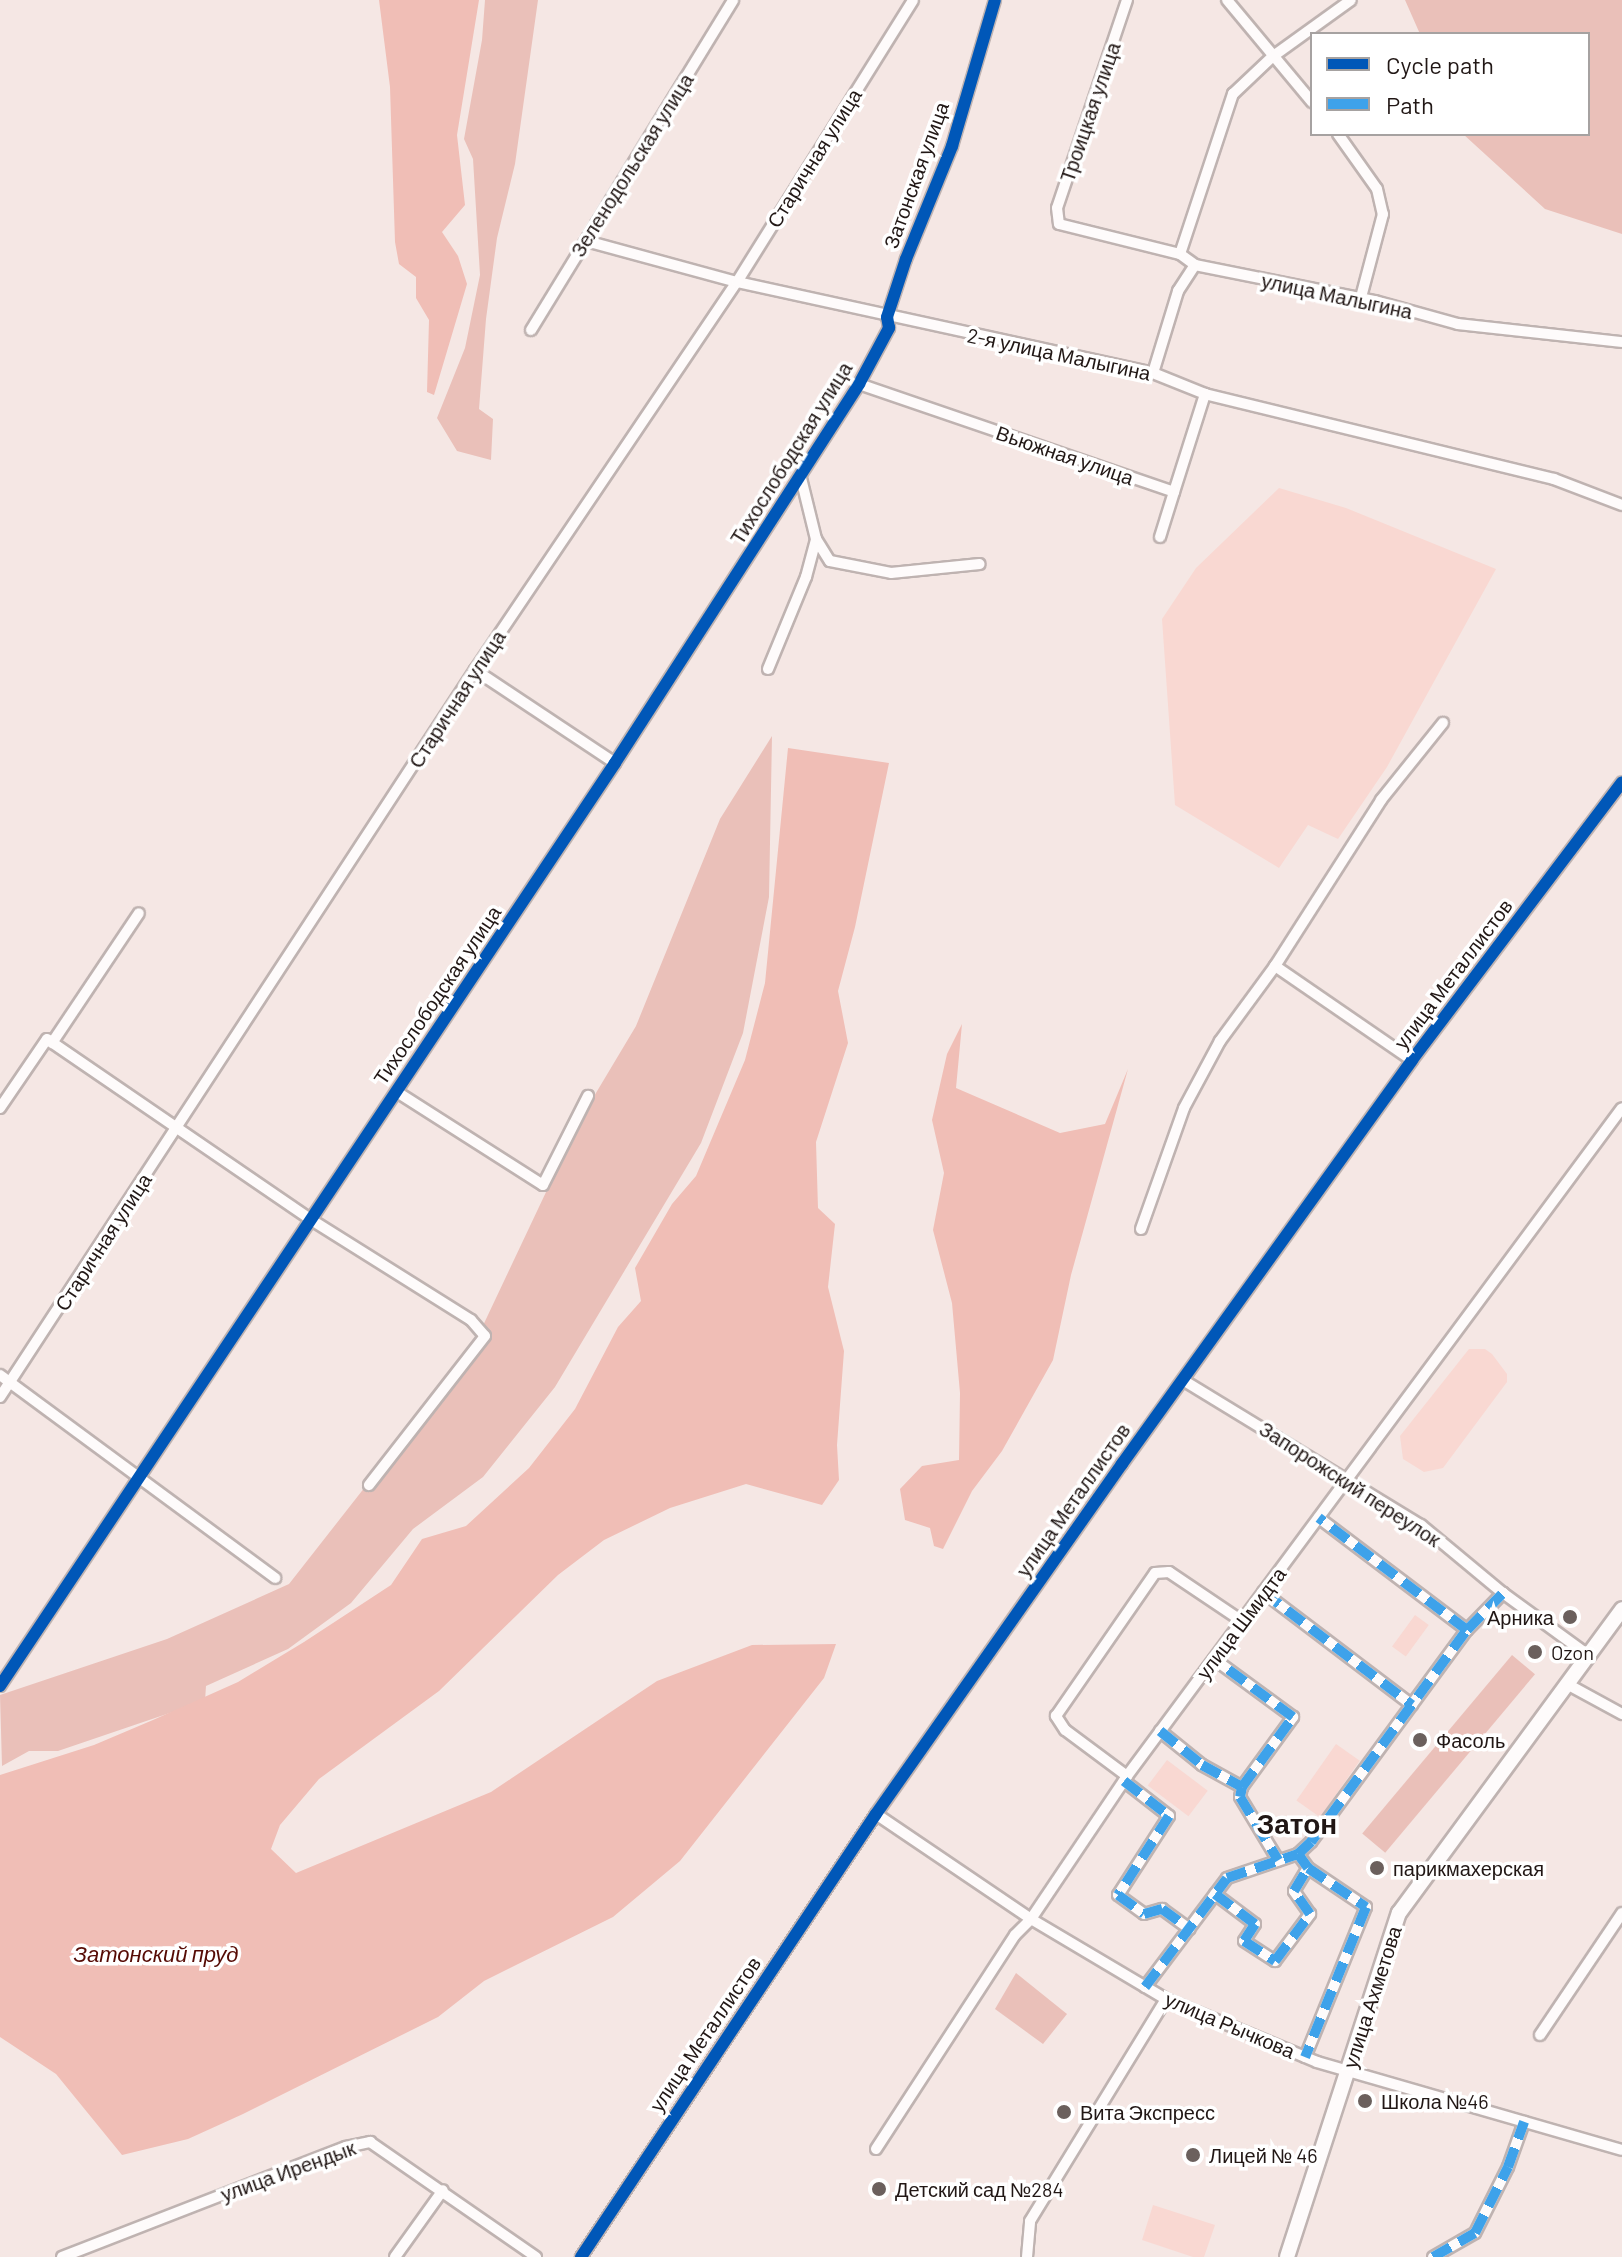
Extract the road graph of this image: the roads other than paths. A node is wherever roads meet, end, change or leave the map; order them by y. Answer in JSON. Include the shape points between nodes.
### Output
{"nodes":[{"id":1,"x":733,"y":0,"type":"edge"},
{"id":2,"x":913,"y":0,"type":"edge"},
{"id":3,"x":995,"y":0,"type":"edge"},
{"id":4,"x":1127,"y":0,"type":"edge"},
{"id":5,"x":1227,"y":0,"type":"edge"},
{"id":6,"x":1351,"y":0,"type":"edge"},
{"id":7,"x":1272,"y":57,"type":"junction"},
{"id":8,"x":1310,"y":100,"type":"edge"},
{"id":9,"x":1339,"y":136,"type":"edge"},
{"id":10,"x":1059,"y":224,"type":"joint"},
{"id":11,"x":586,"y":241,"type":"junction"},
{"id":12,"x":1180,"y":254,"type":"junction"},
{"id":13,"x":1195,"y":265,"type":"junction"},
{"id":14,"x":737,"y":282,"type":"junction"},
{"id":15,"x":1360,"y":301,"type":"junction"},
{"id":16,"x":887,"y":317,"type":"junction"},
{"id":17,"x":531,"y":330,"type":"dead end"},
{"id":18,"x":1622,"y":342,"type":"edge"},
{"id":19,"x":1153,"y":373,"type":"junction"},
{"id":20,"x":859,"y":384,"type":"junction"},
{"id":21,"x":1205,"y":394,"type":"junction"},
{"id":22,"x":801,"y":478,"type":"junction"},
{"id":23,"x":1174,"y":492,"type":"junction"},
{"id":24,"x":1622,"y":505,"type":"edge"},
{"id":25,"x":1160,"y":537,"type":"dead end"},
{"id":26,"x":816,"y":539,"type":"junction"},
{"id":27,"x":980,"y":564,"type":"dead end"},
{"id":28,"x":768,"y":669,"type":"dead end"},
{"id":29,"x":475,"y":670,"type":"junction"},
{"id":30,"x":1443,"y":723,"type":"dead end"},
{"id":31,"x":615,"y":763,"type":"junction"},
{"id":32,"x":1622,"y":782,"type":"edge"},
{"id":33,"x":139,"y":913,"type":"dead end"},
{"id":34,"x":1275,"y":966,"type":"junction"},
{"id":35,"x":50,"y":1041,"type":"junction"},
{"id":36,"x":1412,"y":1060,"type":"junction"},
{"id":37,"x":397,"y":1092,"type":"junction"},
{"id":38,"x":588,"y":1096,"type":"dead end"},
{"id":39,"x":0,"y":1108,"type":"edge"},
{"id":40,"x":1622,"y":1108,"type":"edge"},
{"id":41,"x":177,"y":1129,"type":"junction"},
{"id":42,"x":310,"y":1219,"type":"junction"},
{"id":43,"x":1141,"y":1229,"type":"dead end"},
{"id":44,"x":0,"y":1375,"type":"edge"},
{"id":45,"x":1183,"y":1380,"type":"junction"},
{"id":46,"x":10,"y":1383,"type":"junction"},
{"id":47,"x":0,"y":1397,"type":"edge"},
{"id":48,"x":1347,"y":1479,"type":"junction"},
{"id":49,"x":139,"y":1481,"type":"junction"},
{"id":50,"x":369,"y":1485,"type":"dead end"},
{"id":51,"x":1319,"y":1518,"type":"junction"},
{"id":52,"x":275,"y":1578,"type":"dead end"},
{"id":53,"x":1263,"y":1592,"type":"junction"},
{"id":54,"x":1503,"y":1593,"type":"junction"},
{"id":55,"x":1622,"y":1609,"type":"edge"},
{"id":56,"x":1242,"y":1621,"type":"junction"},
{"id":57,"x":1467,"y":1630,"type":"junction"},
{"id":58,"x":1588,"y":1655,"type":"junction"},
{"id":59,"x":1214,"y":1659,"type":"junction"},
{"id":60,"x":1567,"y":1684,"type":"junction"},
{"id":61,"x":0,"y":1686,"type":"edge"},
{"id":62,"x":1412,"y":1705,"type":"junction"},
{"id":63,"x":1622,"y":1714,"type":"edge"},
{"id":64,"x":1160,"y":1731,"type":"junction"},
{"id":65,"x":1126,"y":1778,"type":"junction"},
{"id":66,"x":1242,"y":1787,"type":"junction"},
{"id":67,"x":876,"y":1814,"type":"junction"},
{"id":68,"x":1298,"y":1854,"type":"junction"},
{"id":69,"x":1278,"y":1860,"type":"junction"},
{"id":70,"x":1308,"y":1868,"type":"junction"},
{"id":71,"x":1215,"y":1894,"type":"junction"},
{"id":72,"x":1622,"y":1913,"type":"edge"},
{"id":73,"x":1031,"y":1919,"type":"junction"},
{"id":74,"x":1190,"y":1929,"type":"junction"},
{"id":75,"x":1145,"y":1987,"type":"junction"},
{"id":76,"x":1166,"y":1999,"type":"junction"},
{"id":77,"x":1540,"y":2035,"type":"dead end"},
{"id":78,"x":1305,"y":2057,"type":"junction"},
{"id":79,"x":1347,"y":2072,"type":"junction"},
{"id":80,"x":1524,"y":2122,"type":"junction"},
{"id":81,"x":876,"y":2149,"type":"dead end"},
{"id":82,"x":1622,"y":2150,"type":"edge"},
{"id":83,"x":443,"y":2190,"type":"junction"},
{"id":84,"x":62,"y":2257,"type":"edge"},
{"id":85,"x":395,"y":2257,"type":"edge"},
{"id":86,"x":536,"y":2257,"type":"edge"},
{"id":87,"x":581,"y":2257,"type":"edge"},
{"id":88,"x":1027,"y":2257,"type":"edge"},
{"id":89,"x":1287,"y":2257,"type":"edge"},
{"id":90,"x":1433,"y":2257,"type":"edge"}],
"edges":[{"from":1,"to":11,"type":"street","name":"Зеленодольская улица"},
{"from":2,"to":14,"type":"street","name":"Старичная улица"},
{"from":3,"to":16,"type":"street","name":"Затонская улица","via":[[952,146]]},
{"from":4,"to":10,"type":"street","name":"Троицкая улица","via":[[1057,208]]},
{"from":5,"to":7,"type":"street"},
{"from":6,"to":7,"type":"street"},
{"from":7,"to":8,"type":"street"},
{"from":7,"to":12,"type":"street","via":[[1233,94]]},
{"from":9,"to":15,"type":"street","via":[[1377,189],[1383,214]]},
{"from":10,"to":12,"type":"street","name":"улица Малыгина"},
{"from":11,"to":14,"type":"street","name":"2-я улица Малыгина"},
{"from":11,"to":17,"type":"street","name":"Зеленодольская улица"},
{"from":12,"to":13,"type":"street","name":"улица Малыгина"},
{"from":13,"to":15,"type":"street","name":"улица Малыгина"},
{"from":13,"to":19,"type":"street","via":[[1178,291]]},
{"from":14,"to":16,"type":"street","name":"2-я улица Малыгина"},
{"from":14,"to":29,"type":"street","name":"Старичная улица"},
{"from":15,"to":18,"type":"street","name":"улица Малыгина","via":[[1458,324]]},
{"from":16,"to":19,"type":"street","name":"2-я улица Малыгина"},
{"from":16,"to":20,"type":"street","name":"Тихослободская улица","via":[[889,328]]},
{"from":19,"to":21,"type":"street","name":"2-я улица Малыгина"},
{"from":20,"to":22,"type":"street","name":"Тихослободская улица"},
{"from":20,"to":23,"type":"street","name":"Вьюжная улица"},
{"from":21,"to":23,"type":"street"},
{"from":21,"to":24,"type":"street","name":"2-я улица Малыгина","via":[[1554,479]]},
{"from":22,"to":26,"type":"street"},
{"from":22,"to":31,"type":"street","name":"Тихослободская улица"},
{"from":23,"to":25,"type":"street"},
{"from":26,"to":27,"type":"street","via":[[830,561],[891,573]]},
{"from":26,"to":28,"type":"street"},
{"from":29,"to":31,"type":"street"},
{"from":29,"to":41,"type":"street","name":"Старичная улица"},
{"from":30,"to":34,"type":"street","via":[[1381,800]]},
{"from":31,"to":37,"type":"street","name":"Тихослободская улица"},
{"from":32,"to":36,"type":"street","name":"улица Металлистов"},
{"from":33,"to":35,"type":"street"},
{"from":34,"to":36,"type":"street"},
{"from":34,"to":43,"type":"street","via":[[1220,1041],[1184,1108]]},
{"from":35,"to":39,"type":"street"},
{"from":35,"to":41,"type":"street"},
{"from":36,"to":45,"type":"street","name":"улица Металлистов"},
{"from":37,"to":38,"type":"street","via":[[543,1185]]},
{"from":37,"to":42,"type":"street","name":"Тихослободская улица"},
{"from":40,"to":48,"type":"street","name":"улица Шмидта"},
{"from":41,"to":42,"type":"street"},
{"from":41,"to":46,"type":"street","name":"Старичная улица"},
{"from":42,"to":49,"type":"street","name":"Тихослободская улица"},
{"from":42,"to":50,"type":"street","via":[[471,1320],[485,1336]]},
{"from":44,"to":46,"type":"street"},
{"from":45,"to":48,"type":"street","name":"Запорожский переулок"},
{"from":45,"to":67,"type":"street","name":"улица Металлистов"},
{"from":46,"to":47,"type":"street","name":"Старичная улица"},
{"from":46,"to":49,"type":"street"},
{"from":48,"to":51,"type":"street","name":"улица Шмидта"},
{"from":48,"to":54,"type":"street","name":"Запорожский переулок","via":[[1421,1525]]},
{"from":49,"to":52,"type":"street"},
{"from":49,"to":61,"type":"street","name":"Тихослободская улица"},
{"from":51,"to":53,"type":"street","name":"улица Шмидта"},
{"from":51,"to":57,"type":"street"},
{"from":53,"to":56,"type":"street","name":"улица Шмидта"},
{"from":53,"to":62,"type":"street"},
{"from":54,"to":57,"type":"street"},
{"from":54,"to":58,"type":"street","name":"Запорожский переулок"},
{"from":55,"to":58,"type":"main road","name":"улица Ахметова"},
{"from":56,"to":59,"type":"street","name":"улица Шмидта"},
{"from":56,"to":65,"type":"street","via":[[1169,1572],[1155,1573],[1056,1716],[1065,1730]]},
{"from":57,"to":62,"type":"street"},
{"from":58,"to":60,"type":"main road","name":"улица Ахметова"},
{"from":59,"to":64,"type":"street","name":"улица Шмидта"},
{"from":59,"to":66,"type":"street","via":[[1293,1717]]},
{"from":60,"to":63,"type":"street"},
{"from":60,"to":79,"type":"main road","name":"улица Ахметова","via":[[1399,1913]]},
{"from":62,"to":68,"type":"street"},
{"from":64,"to":65,"type":"street","name":"улица Шмидта"},
{"from":64,"to":66,"type":"street","via":[[1202,1765]]},
{"from":65,"to":73,"type":"street","name":"улица Шмидта"},
{"from":65,"to":74,"type":"street","via":[[1169,1816],[1118,1895],[1144,1914],[1162,1909]]},
{"from":66,"to":69,"type":"street","via":[[1240,1797]]},
{"from":67,"to":73,"type":"street","name":"улица Рычкова"},
{"from":67,"to":87,"type":"street","name":"улица Металлистов"},
{"from":68,"to":69,"type":"street"},
{"from":68,"to":70,"type":"street"},
{"from":69,"to":71,"type":"street","via":[[1227,1878]]},
{"from":70,"to":71,"type":"street","via":[[1294,1891],[1310,1914],[1275,1961],[1244,1941],[1255,1924]]},
{"from":70,"to":78,"type":"street","via":[[1366,1907]]},
{"from":71,"to":74,"type":"street"},
{"from":72,"to":77,"type":"street"},
{"from":73,"to":75,"type":"street","name":"улица Рычкова"},
{"from":73,"to":81,"type":"street","name":"улица Шмидта","via":[[1015,1935]]},
{"from":74,"to":75,"type":"street"},
{"from":75,"to":76,"type":"street","name":"улица Рычкова"},
{"from":76,"to":78,"type":"street","name":"улица Рычкова"},
{"from":76,"to":88,"type":"street","via":[[1030,2221]]},
{"from":78,"to":79,"type":"street","name":"улица Рычкова"},
{"from":79,"to":80,"type":"street","name":"улица Рычкова"},
{"from":79,"to":89,"type":"main road","name":"улица Ахметова"},
{"from":80,"to":82,"type":"street","name":"улица Рычкова"},
{"from":80,"to":90,"type":"street","via":[[1475,2233]]},
{"from":83,"to":84,"type":"street","name":"улица Ирендык","via":[[370,2142]]},
{"from":83,"to":85,"type":"street"},
{"from":83,"to":86,"type":"street","name":"улица Ирендык"}]}
